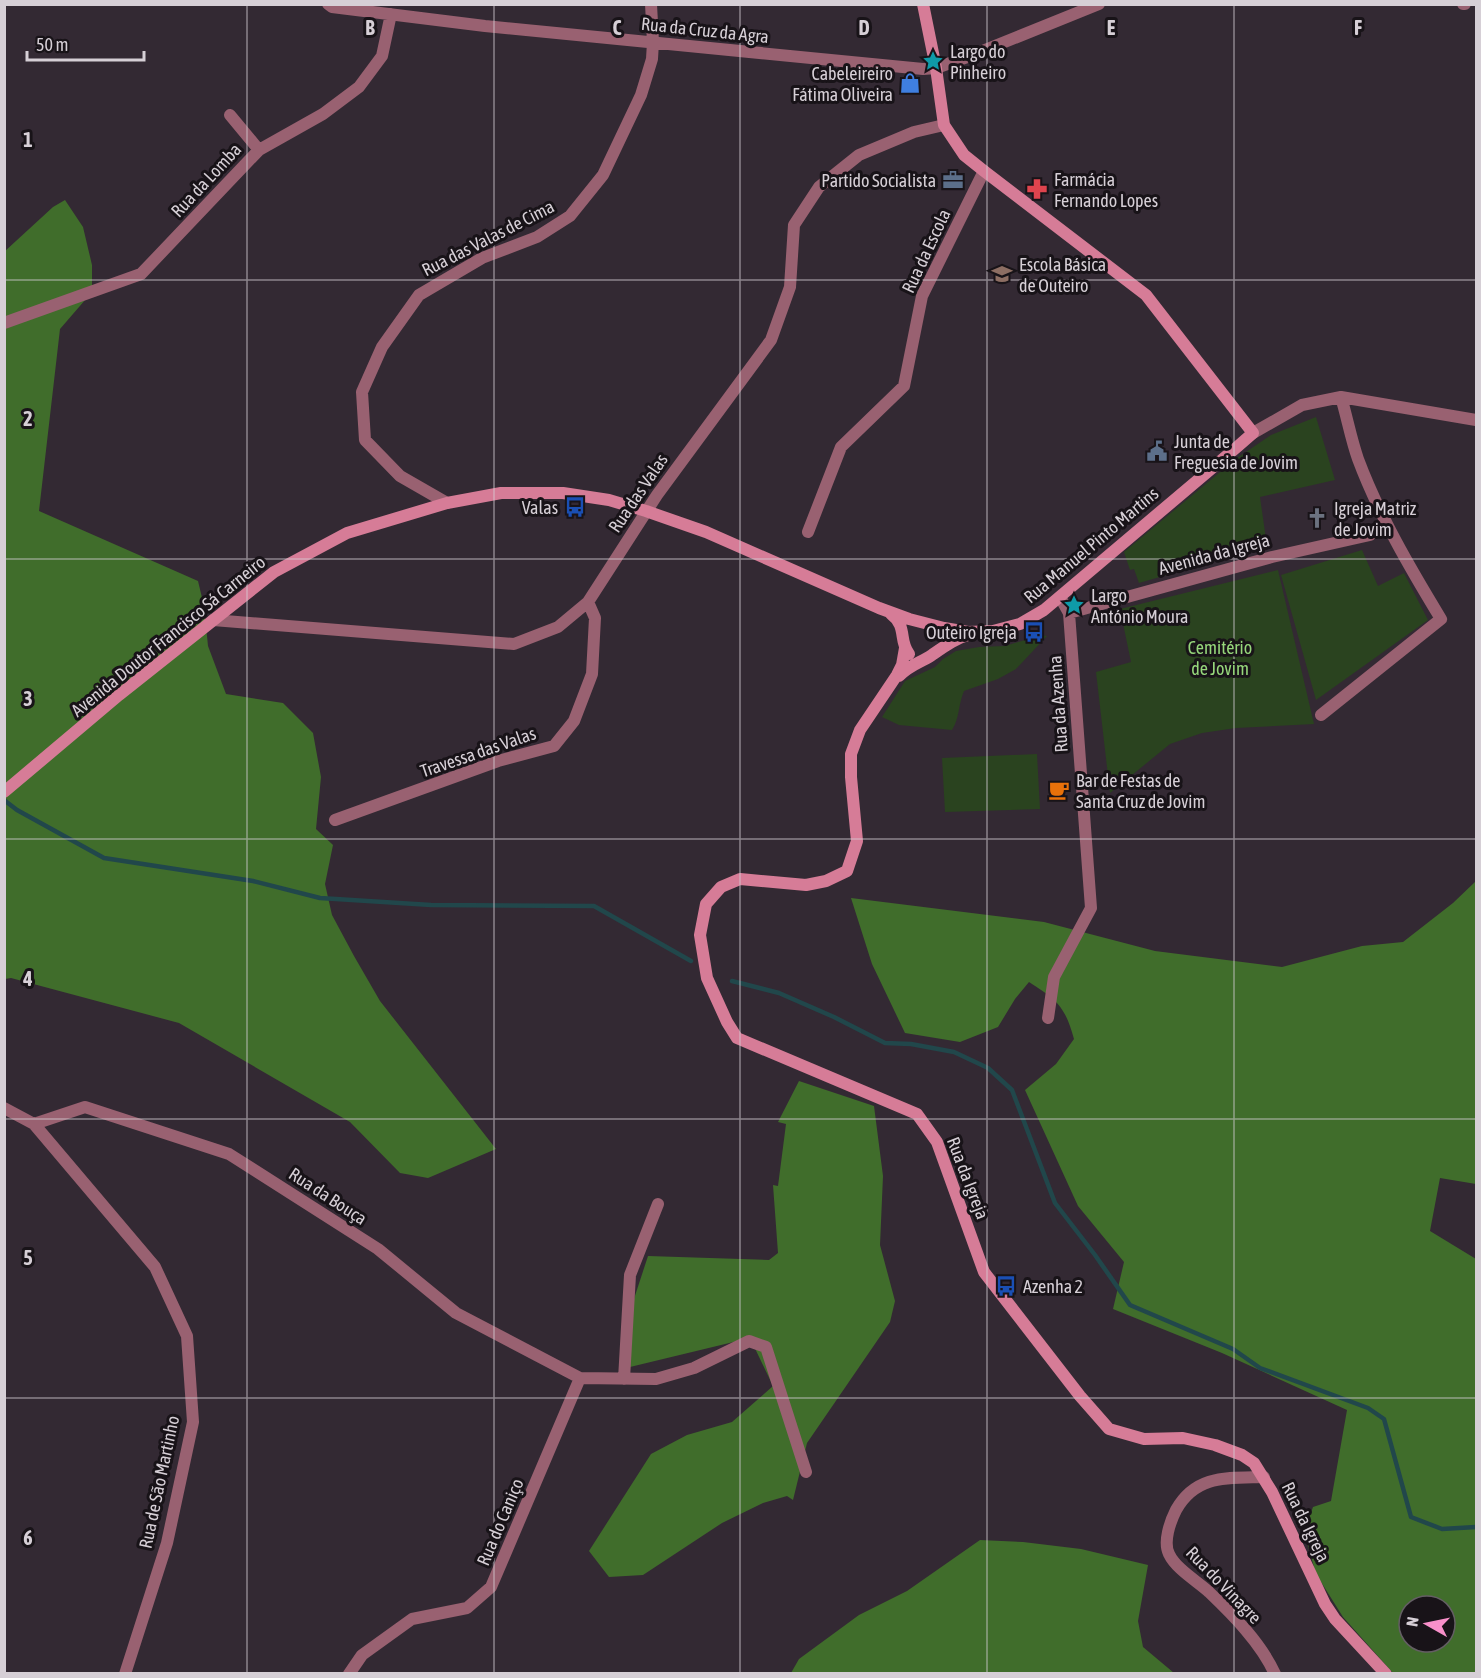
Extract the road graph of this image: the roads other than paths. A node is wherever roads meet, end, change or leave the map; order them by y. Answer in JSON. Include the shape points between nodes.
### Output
{"nodes":[{"id":1,"x":328,"y":4,"type":"edge"},
{"id":2,"x":651,"y":4,"type":"edge"},
{"id":3,"x":923,"y":4,"type":"edge"},
{"id":4,"x":1099,"y":4,"type":"edge"},
{"id":5,"x":391,"y":14,"type":"junction"},
{"id":6,"x":653,"y":42,"type":"junction"},
{"id":7,"x":936,"y":68,"type":"junction"},
{"id":8,"x":230,"y":115,"type":"dead end"},
{"id":9,"x":944,"y":125,"type":"junction"},
{"id":10,"x":259,"y":150,"type":"junction"},
{"id":11,"x":984,"y":171,"type":"junction"},
{"id":12,"x":4,"y":323,"type":"edge"},
{"id":13,"x":1341,"y":397,"type":"junction"},
{"id":14,"x":1476,"y":420,"type":"edge"},
{"id":15,"x":1253,"y":433,"type":"junction"},
{"id":16,"x":447,"y":503,"type":"junction"},
{"id":17,"x":646,"y":511,"type":"junction"},
{"id":18,"x":808,"y":532,"type":"dead end"},
{"id":19,"x":1370,"y":535,"type":"dead end"},
{"id":20,"x":1060,"y":597,"type":"junction"},
{"id":21,"x":588,"y":602,"type":"junction"},
{"id":22,"x":879,"y":608,"type":"junction"},
{"id":23,"x":1069,"y":613,"type":"junction"},
{"id":24,"x":213,"y":620,"type":"junction"},
{"id":25,"x":926,"y":623,"type":"junction"},
{"id":26,"x":978,"y":632,"type":"junction"},
{"id":27,"x":904,"y":642,"type":"junction"},
{"id":28,"x":930,"y":655,"type":"junction"},
{"id":29,"x":891,"y":686,"type":"junction"},
{"id":30,"x":1321,"y":715,"type":"dead end"},
{"id":31,"x":4,"y":792,"type":"edge"},
{"id":32,"x":335,"y":820,"type":"dead end"},
{"id":33,"x":1048,"y":1018,"type":"dead end"},
{"id":34,"x":4,"y":1108,"type":"edge"},
{"id":35,"x":34,"y":1124,"type":"junction"},
{"id":36,"x":658,"y":1204,"type":"dead end"},
{"id":37,"x":580,"y":1378,"type":"junction"},
{"id":38,"x":624,"y":1379,"type":"junction"},
{"id":39,"x":806,"y":1472,"type":"dead end"},
{"id":40,"x":1264,"y":1477,"type":"junction"},
{"id":41,"x":125,"y":1674,"type":"edge"},
{"id":42,"x":349,"y":1674,"type":"edge"},
{"id":43,"x":1275,"y":1674,"type":"edge"},
{"id":44,"x":1386,"y":1674,"type":"edge"}],
"edges":[{"from":1,"to":5,"type":"street","name":"Rua da Cruz da Agra"},
{"from":2,"to":6,"type":"street","name":"Rua das Valas de Cima"},
{"from":3,"to":7,"type":"street"},
{"from":4,"to":7,"type":"street","name":"Rua da Cruz da Agra"},
{"from":5,"to":6,"type":"street","name":"Rua da Cruz da Agra"},
{"from":5,"to":10,"type":"street","name":"Rua da Lomba","via":[[382,56],[359,87],[323,114]]},
{"from":6,"to":7,"type":"street","name":"Rua da Cruz da Agra","via":[[902,68]]},
{"from":6,"to":16,"type":"street","name":"Rua das Valas de Cima","via":[[641,95],[603,175],[570,216],[537,237],[482,258],[419,295],[382,347],[362,392],[365,440],[400,476]]},
{"from":7,"to":9,"type":"street"},
{"from":8,"to":10,"type":"street"},
{"from":9,"to":11,"type":"street","via":[[964,155]]},
{"from":9,"to":17,"type":"street","name":"Rua das Valas","via":[[914,132],[859,155],[819,187],[794,225],[790,287],[771,340]]},
{"from":10,"to":12,"type":"street","name":"Rua da Lomba","via":[[141,274]]},
{"from":11,"to":15,"type":"street","via":[[1146,296]]},
{"from":11,"to":18,"type":"street","name":"Rua da Escola","via":[[922,296],[904,386],[841,447]]},
{"from":13,"to":14,"type":"street"},
{"from":13,"to":15,"type":"street","name":"Rua Manuel Pinto Martins","via":[[1302,405]]},
{"from":13,"to":30,"type":"street","via":[[1358,459],[1371,489],[1441,619]]},
{"from":15,"to":20,"type":"street","name":"Rua Manuel Pinto Martins"},
{"from":16,"to":17,"type":"street","name":"Avenida Doutor Francisco Sá Carneiro","via":[[501,493],[563,493]]},
{"from":16,"to":24,"type":"street","name":"Avenida Doutor Francisco Sá Carneiro","via":[[347,533],[274,572]]},
{"from":17,"to":21,"type":"street","name":"Rua das Valas"},
{"from":17,"to":22,"type":"street","name":"Avenida Doutor Francisco Sá Carneiro","via":[[706,532]]},
{"from":19,"to":23,"type":"street","name":"Avenida da Igreja","via":[[1272,556]]},
{"from":20,"to":23,"type":"street","name":"Rua da Azenha"},
{"from":20,"to":26,"type":"street","name":"Rua Manuel Pinto Martins","via":[[1020,624]]},
{"from":21,"to":24,"type":"street","name":"Rua das Valas","via":[[558,627],[514,644]]},
{"from":21,"to":32,"type":"street","name":"Travessa das Valas","via":[[595,618],[592,674],[574,721],[554,746],[498,761]]},
{"from":22,"to":25,"type":"street","name":"Avenida Doutor Francisco Sá Carneiro"},
{"from":22,"to":27,"type":"street","name":"Avenida Doutor Francisco Sá Carneiro","via":[[898,619]]},
{"from":23,"to":33,"type":"street","name":"Rua da Azenha","via":[[1091,908],[1054,977]]},
{"from":24,"to":31,"type":"street","name":"Avenida Doutor Francisco Sá Carneiro"},
{"from":25,"to":26,"type":"street","name":"Rua Manuel Pinto Martins"},
{"from":25,"to":27,"type":"street","via":[[910,626]]},
{"from":25,"to":28,"type":"street","via":[[940,641]]},
{"from":26,"to":28,"type":"street","name":"Rua Manuel Pinto Martins"},
{"from":27,"to":28,"type":"street","via":[[913,657]]},
{"from":27,"to":29,"type":"street","name":"Rua da Igreja","via":[[902,665]]},
{"from":28,"to":29,"type":"street","name":"Rua da Igreja","via":[[906,669]]},
{"from":29,"to":40,"type":"street","name":"Rua da Igreja","via":[[860,730],[851,754],[856,841],[847,871],[806,885],[740,879],[721,887],[706,904],[700,935],[707,978],[727,1022],[737,1038],[917,1114],[937,1142],[984,1272],[1109,1430],[1144,1439],[1183,1438],[1215,1445],[1242,1455]]},
{"from":34,"to":35,"type":"street","name":"Rua de São Martinho"},
{"from":35,"to":37,"type":"street","name":"Rua da Bouça","via":[[85,1107],[229,1154],[378,1249],[456,1313]]},
{"from":35,"to":41,"type":"street","name":"Rua de São Martinho","via":[[155,1267],[187,1336],[193,1422],[167,1543]]},
{"from":36,"to":38,"type":"street","via":[[630,1275]]},
{"from":37,"to":38,"type":"street"},
{"from":37,"to":42,"type":"street","name":"Rua do Caniço","via":[[491,1587],[467,1608],[412,1619],[362,1655]]},
{"from":38,"to":39,"type":"street","via":[[656,1379],[694,1368],[748,1341],[766,1347]]},
{"from":40,"to":43,"type":"street","name":"Rua do Vinagre","via":[[1217,1479],[1197,1488],[1186,1496],[1172,1518],[1167,1547],[1181,1569],[1244,1629]]},
{"from":40,"to":44,"type":"street","name":"Rua da Igreja","via":[[1325,1604]]}]}
